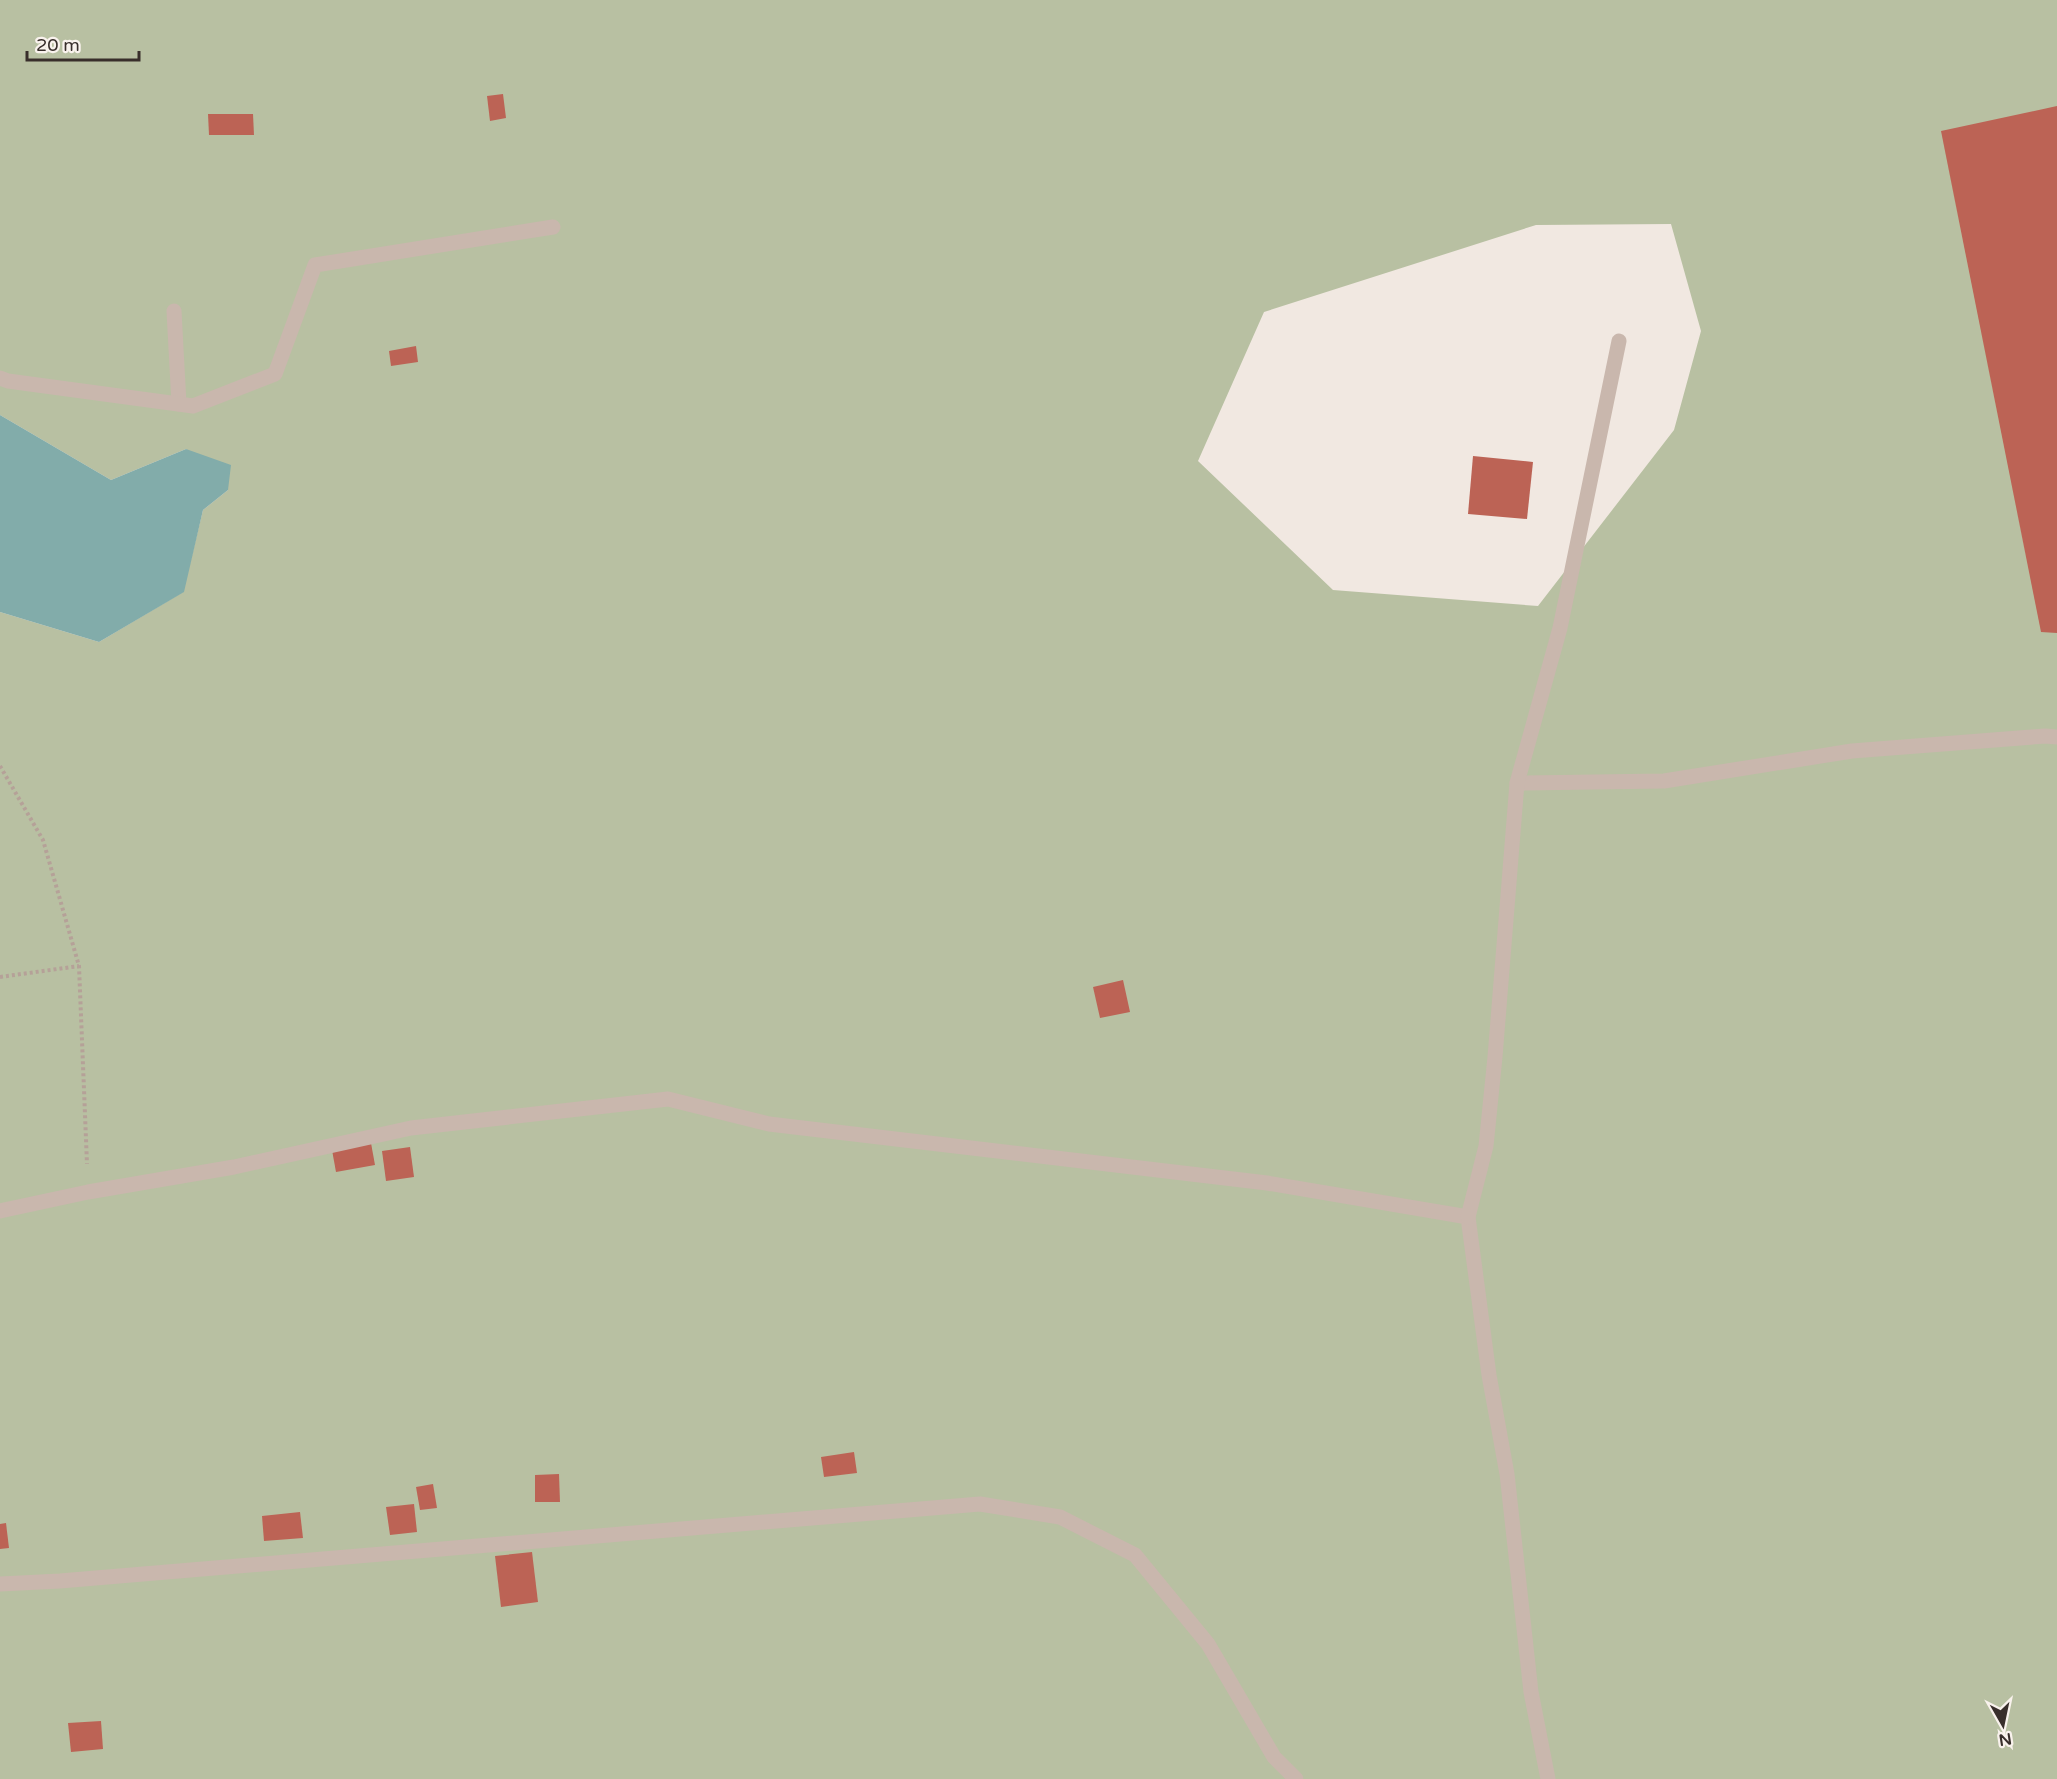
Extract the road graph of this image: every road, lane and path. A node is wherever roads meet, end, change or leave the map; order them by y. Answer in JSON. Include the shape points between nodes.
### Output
{"nodes":[{"id":1,"x":553,"y":227,"type":"dead end"},
{"id":2,"x":174,"y":311,"type":"dead end"},
{"id":3,"x":1619,"y":341,"type":"dead end"},
{"id":4,"x":0,"y":378,"type":"edge"},
{"id":5,"x":179,"y":404,"type":"junction"},
{"id":6,"x":2057,"y":737,"type":"edge"},
{"id":7,"x":0,"y":766,"type":"edge"},
{"id":8,"x":1517,"y":783,"type":"junction"},
{"id":9,"x":79,"y":966,"type":"junction"},
{"id":10,"x":0,"y":977,"type":"edge"},
{"id":11,"x":88,"y":1192,"type":"junction"},
{"id":12,"x":0,"y":1211,"type":"edge"},
{"id":13,"x":1468,"y":1217,"type":"junction"},
{"id":14,"x":0,"y":1584,"type":"edge"},
{"id":15,"x":1296,"y":1779,"type":"edge"},
{"id":16,"x":1548,"y":1779,"type":"edge"}],
"edges":[{"from":1,"to":5,"type":"street","via":[[315,265],[275,374],[194,406]]},
{"from":2,"to":5,"type":"street"},
{"from":3,"to":8,"type":"street","via":[[1560,628]]},
{"from":4,"to":5,"type":"street"},
{"from":6,"to":8,"type":"street","via":[[1852,751],[1664,781]]},
{"from":7,"to":9,"type":"path","via":[[43,840]]},
{"from":8,"to":13,"type":"street","via":[[1486,1146]]},
{"from":9,"to":10,"type":"path"},
{"from":9,"to":11,"type":"path"},
{"from":11,"to":12,"type":"street"},
{"from":11,"to":13,"type":"street","via":[[234,1167],[411,1128],[668,1099],[769,1124],[1267,1183]]},
{"from":13,"to":16,"type":"street","via":[[1507,1474],[1531,1692]]},
{"from":14,"to":15,"type":"street","via":[[980,1504],[1060,1517],[1135,1556],[1208,1644],[1274,1757]]}]}
